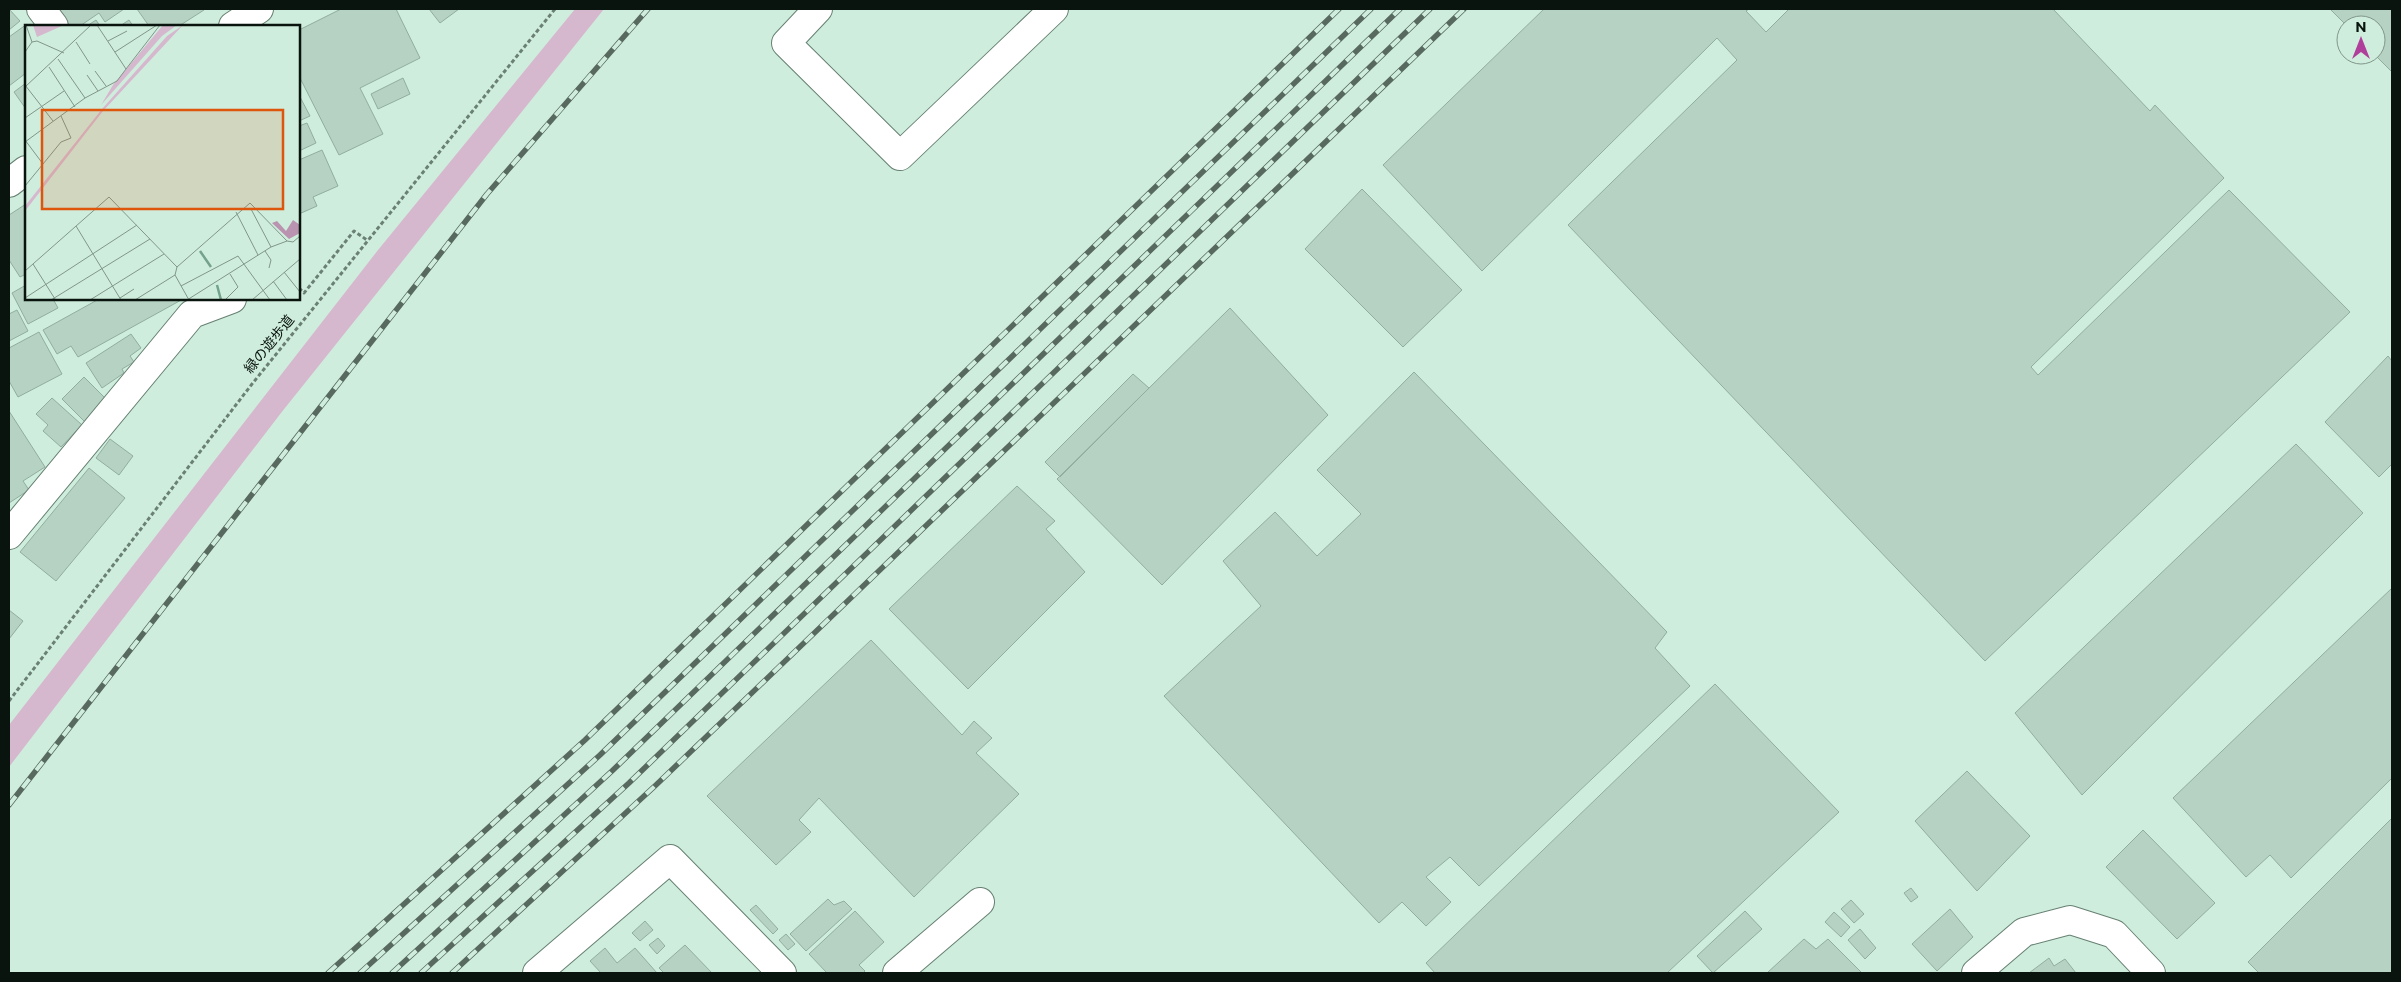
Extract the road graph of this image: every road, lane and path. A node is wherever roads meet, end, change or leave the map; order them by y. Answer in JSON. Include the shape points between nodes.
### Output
{"nodes":[{"id":1,"x":41,"y":9,"type":"edge"},
{"id":2,"x":259,"y":9,"type":"edge"},
{"id":3,"x":555,"y":9,"type":"edge"},
{"id":4,"x":818,"y":9,"type":"edge"},
{"id":5,"x":1054,"y":9,"type":"edge"},
{"id":6,"x":53,"y":25,"type":"edge"},
{"id":7,"x":235,"y":25,"type":"edge"},
{"id":8,"x":25,"y":171,"type":"edge"},
{"id":9,"x":9,"y":183,"type":"edge"},
{"id":10,"x":367,"y":240,"type":"junction"},
{"id":11,"x":300,"y":289,"type":"edge"},
{"id":12,"x":229,"y":300,"type":"edge"},
{"id":13,"x":9,"y":533,"type":"edge"},
{"id":14,"x":9,"y":701,"type":"edge"},
{"id":15,"x":980,"y":902,"type":"dead end"},
{"id":16,"x":537,"y":973,"type":"edge"},
{"id":17,"x":782,"y":973,"type":"edge"},
{"id":18,"x":897,"y":973,"type":"edge"},
{"id":19,"x":1976,"y":973,"type":"edge"},
{"id":20,"x":2151,"y":973,"type":"edge"}],
"edges":[{"from":1,"to":6,"type":"street"},
{"from":2,"to":7,"type":"street"},
{"from":3,"to":10,"type":"path","name":"緑の遊歩道"},
{"from":4,"to":5,"type":"street","via":[[786,43],[900,156]]},
{"from":8,"to":9,"type":"street"},
{"from":10,"to":11,"type":"path","via":[[354,231],[304,292]]},
{"from":10,"to":14,"type":"path","name":"緑の遊歩道","via":[[252,384]]},
{"from":12,"to":13,"type":"street","via":[[192,314]]},
{"from":15,"to":18,"type":"street"},
{"from":16,"to":17,"type":"street","via":[[670,858]]},
{"from":19,"to":20,"type":"street","via":[[2024,932],[2070,920],[2114,934]]}]}
